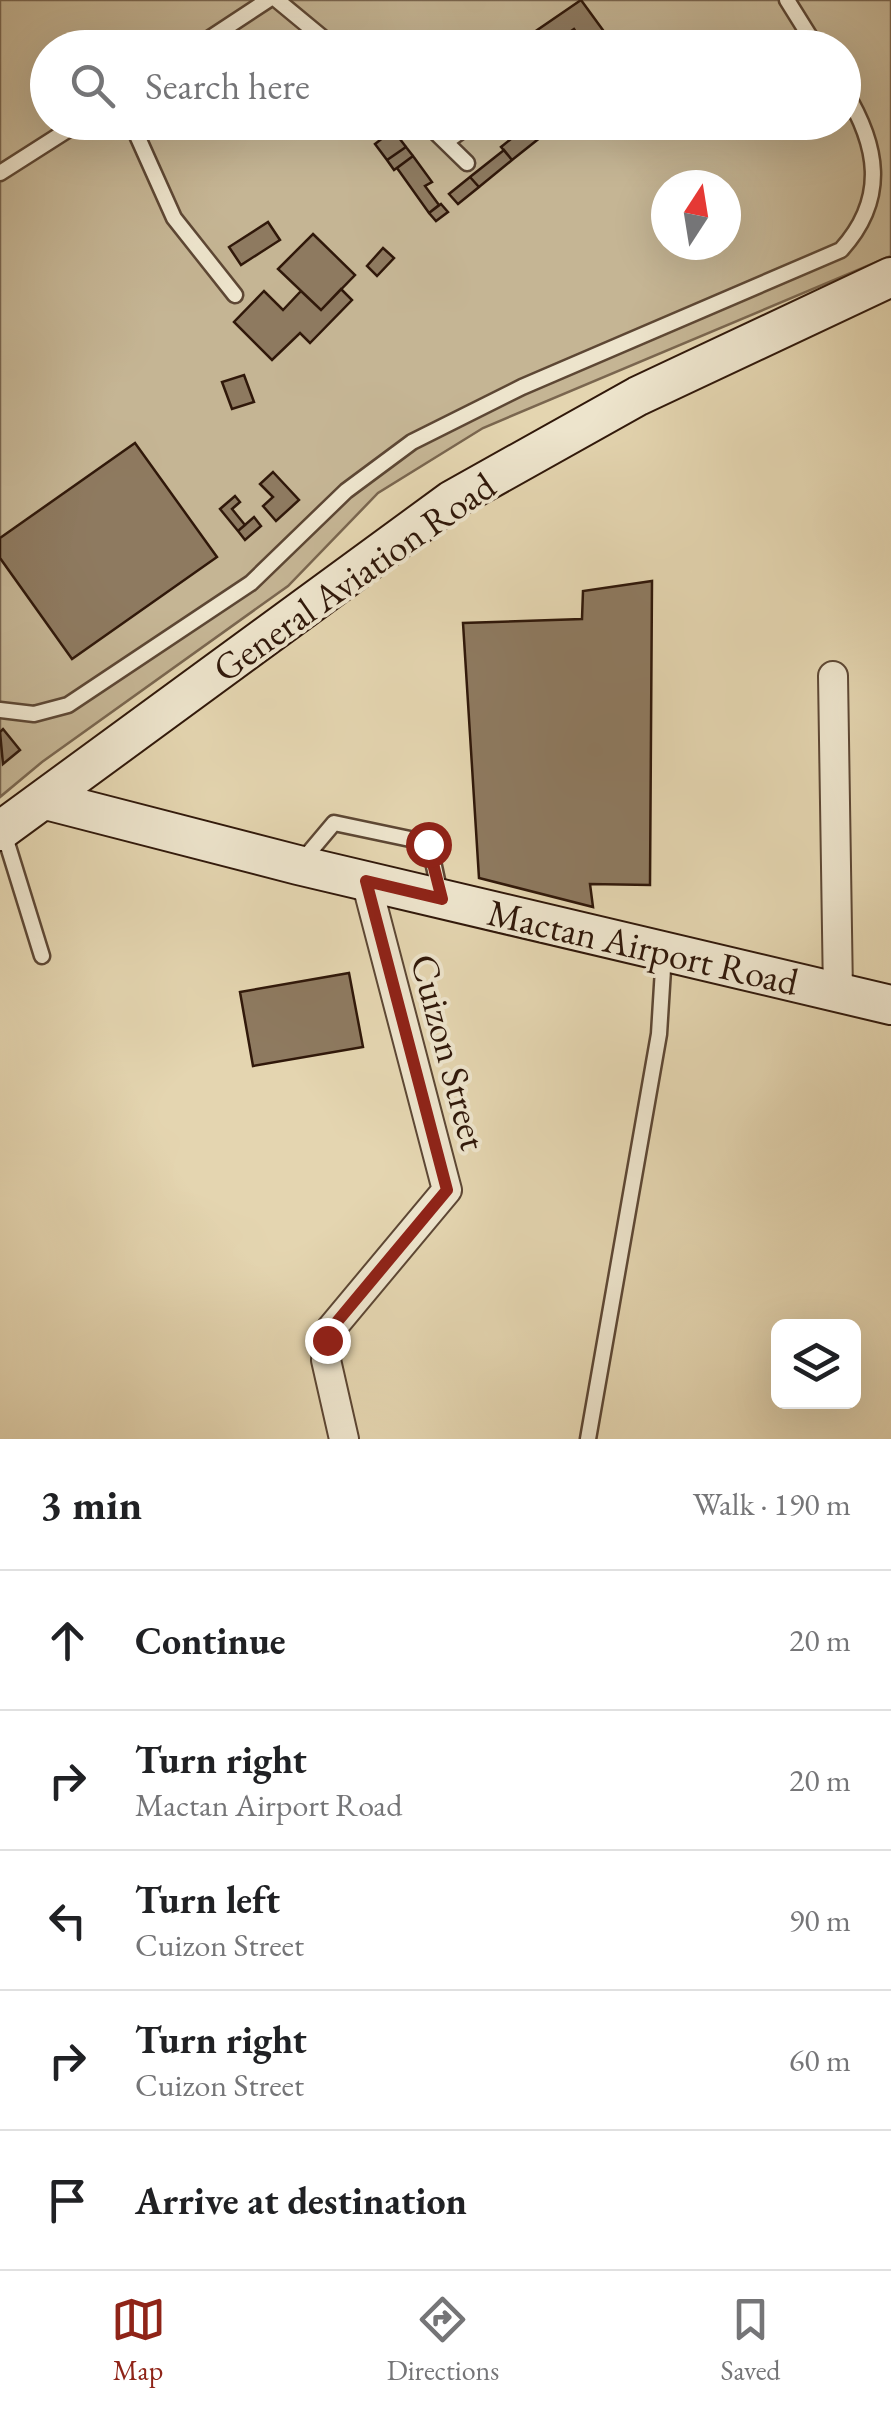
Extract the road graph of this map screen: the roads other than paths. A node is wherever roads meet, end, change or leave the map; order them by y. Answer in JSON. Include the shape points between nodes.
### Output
{"nodes":[{"id":1,"x":268,"y":0,"type":"edge"},
{"id":2,"x":277,"y":0,"type":"edge"},
{"id":3,"x":787,"y":0,"type":"edge"},
{"id":4,"x":222,"y":30,"type":"edge"},
{"id":5,"x":313,"y":30,"type":"edge"},
{"id":6,"x":806,"y":30,"type":"edge"},
{"id":7,"x":861,"y":122,"type":"edge"},
{"id":8,"x":52,"y":140,"type":"edge"},
{"id":9,"x":139,"y":140,"type":"edge"},
{"id":10,"x":447,"y":141,"type":"edge"},
{"id":11,"x":467,"y":163,"type":"dead end"},
{"id":12,"x":0,"y":173,"type":"edge"},
{"id":13,"x":891,"y":277,"type":"edge"},
{"id":14,"x":235,"y":295,"type":"dead end"},
{"id":15,"x":834,"y":676,"type":"dead end"},
{"id":16,"x":0,"y":710,"type":"edge"},
{"id":17,"x":46,"y":800,"type":"junction"},
{"id":18,"x":1,"y":830,"type":"edge"},
{"id":19,"x":298,"y":866,"type":"junction"},
{"id":20,"x":366,"y":881,"type":"junction"},
{"id":21,"x":442,"y":899,"type":"junction"},
{"id":22,"x":664,"y":952,"type":"junction"},
{"id":23,"x":42,"y":956,"type":"dead end"},
{"id":24,"x":838,"y":993,"type":"junction"},
{"id":25,"x":891,"y":1004,"type":"edge"},
{"id":26,"x":344,"y":1439,"type":"edge"},
{"id":27,"x":588,"y":1439,"type":"edge"}],
"edges":[{"from":1,"to":4,"type":"lane"},
{"from":2,"to":5,"type":"lane"},
{"from":3,"to":6,"type":"lane"},
{"from":7,"to":16,"type":"lane","via":[[873,169],[866,212],[841,250],[452,419],[346,491],[252,583],[68,704],[34,714]]},
{"from":8,"to":12,"type":"lane"},
{"from":9,"to":14,"type":"lane","via":[[174,218]]},
{"from":10,"to":11,"type":"lane"},
{"from":13,"to":17,"type":"main road","name":"General Aviation Road","via":[[638,396],[452,500]]},
{"from":15,"to":24,"type":"street"},
{"from":17,"to":18,"type":"main road","name":"General Aviation Road"},
{"from":17,"to":19,"type":"main road","name":"Mactan Airport Road"},
{"from":18,"to":23,"type":"lane"},
{"from":19,"to":20,"type":"main road","name":"Mactan Airport Road"},
{"from":19,"to":21,"type":"lane","via":[[334,823],[428,844]]},
{"from":20,"to":21,"type":"main road","name":"Mactan Airport Road"},
{"from":20,"to":26,"type":"street","name":"Cuizon Street","via":[[447,1190],[331,1329],[326,1360]]},
{"from":21,"to":22,"type":"main road","name":"Mactan Airport Road"},
{"from":22,"to":24,"type":"main road","name":"Mactan Airport Road"},
{"from":22,"to":27,"type":"lane","via":[[659,1034]]},
{"from":24,"to":25,"type":"main road","name":"Mactan Airport Road"}]}
